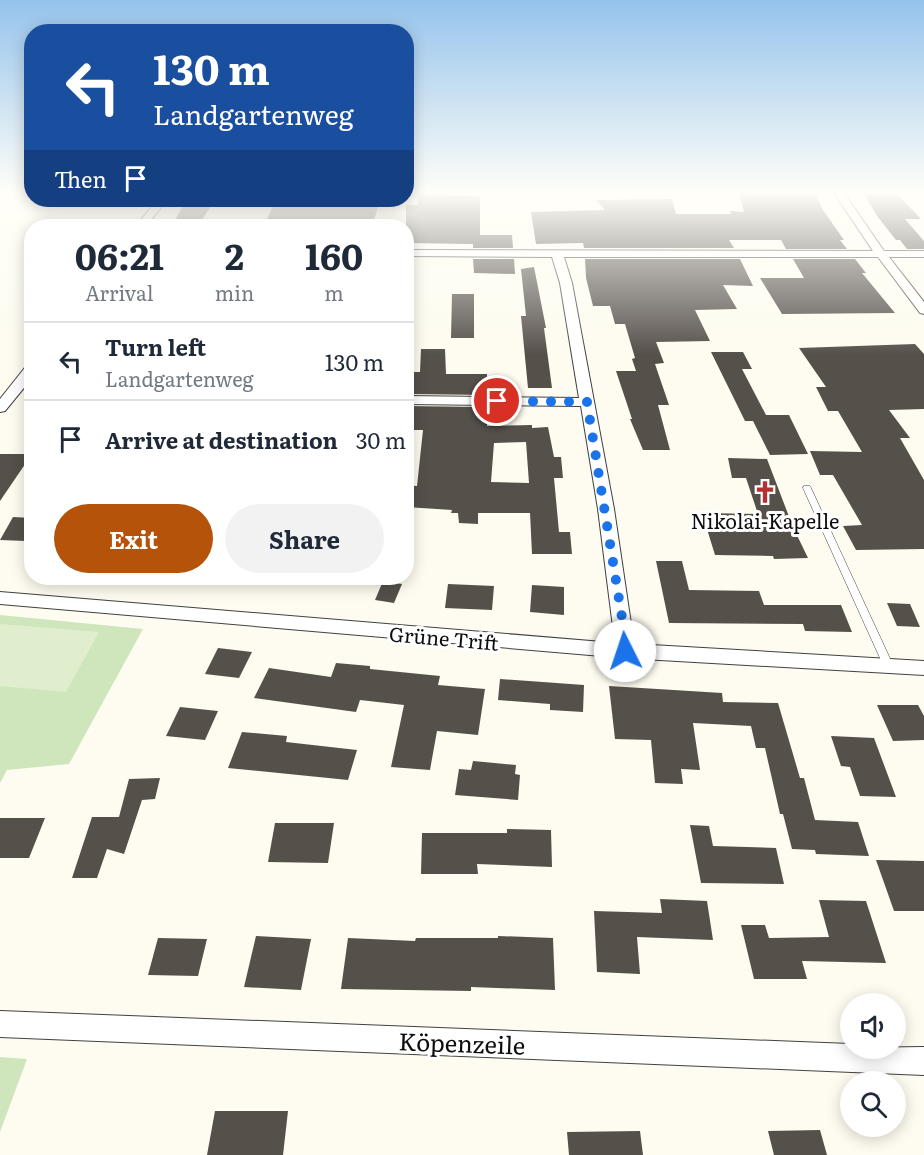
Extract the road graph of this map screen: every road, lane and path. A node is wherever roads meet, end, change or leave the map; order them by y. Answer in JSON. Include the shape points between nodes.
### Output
{"nodes":[{"id":1,"x":876,"y":247,"type":"edge"},
{"id":2,"x":414,"y":253,"type":"edge"},
{"id":3,"x":557,"y":253,"type":"junction"},
{"id":4,"x":880,"y":253,"type":"junction"},
{"id":5,"x":924,"y":254,"type":"edge"},
{"id":6,"x":924,"y":310,"type":"edge"},
{"id":7,"x":24,"y":380,"type":"edge"},
{"id":8,"x":414,"y":400,"type":"edge"},
{"id":9,"x":587,"y":402,"type":"junction"},
{"id":10,"x":0,"y":408,"type":"edge"},
{"id":11,"x":807,"y":488,"type":"dead end"},
{"id":12,"x":0,"y":598,"type":"edge"},
{"id":13,"x":625,"y":651,"type":"junction"},
{"id":14,"x":889,"y":667,"type":"junction"},
{"id":15,"x":924,"y":668,"type":"edge"},
{"id":16,"x":0,"y":1024,"type":"edge"},
{"id":17,"x":924,"y":1060,"type":"edge"}],
"edges":[{"from":1,"to":4,"type":"street"},
{"from":2,"to":3,"type":"street"},
{"from":3,"to":4,"type":"street"},
{"from":3,"to":9,"type":"street"},
{"from":4,"to":5,"type":"street"},
{"from":4,"to":6,"type":"street"},
{"from":7,"to":10,"type":"street"},
{"from":8,"to":9,"type":"street"},
{"from":9,"to":13,"type":"street"},
{"from":11,"to":14,"type":"lane"},
{"from":12,"to":13,"type":"street","name":"Grüne Trift"},
{"from":13,"to":14,"type":"street","name":"Grüne Trift"},
{"from":14,"to":15,"type":"street","name":"Grüne Trift"},
{"from":16,"to":17,"type":"street","name":"Köpenzeile"}]}
